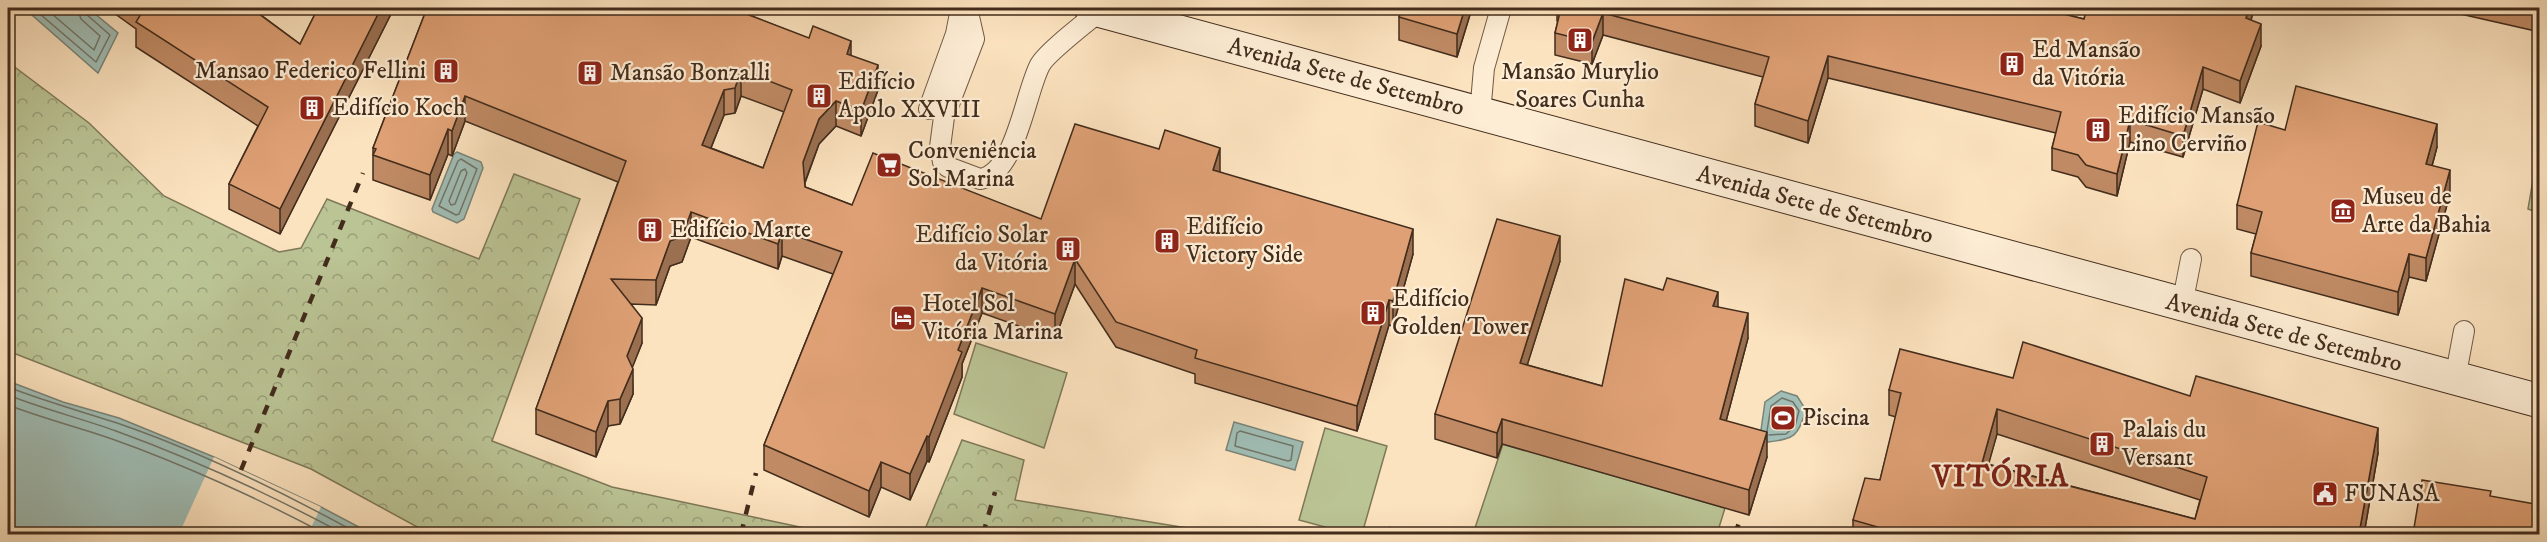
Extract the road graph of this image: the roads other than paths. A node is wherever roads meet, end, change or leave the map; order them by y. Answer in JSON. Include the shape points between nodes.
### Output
{"nodes":[{"id":1,"x":961,"y":8,"type":"edge"},
{"id":2,"x":967,"y":8,"type":"edge"},
{"id":3,"x":1501,"y":8,"type":"edge"},
{"id":4,"x":1096,"y":9,"type":"edge"},
{"id":5,"x":929,"y":109,"type":"dead end"},
{"id":6,"x":1480,"y":114,"type":"junction"},
{"id":7,"x":2191,"y":259,"type":"dead end"},
{"id":8,"x":2182,"y":305,"type":"junction"},
{"id":9,"x":2464,"y":331,"type":"dead end"},
{"id":10,"x":2455,"y":379,"type":"junction"},
{"id":11,"x":2540,"y":401,"type":"edge"}],
"edges":[{"from":1,"to":5,"type":"lane","via":[[956,34]]},
{"from":2,"to":4,"type":"lane","via":[[974,39],[944,117],[940,147],[948,167],[980,179],[993,173],[1008,155],[1040,63]]},
{"from":3,"to":6,"type":"lane","via":[[1484,68]]},
{"from":4,"to":6,"type":"main road","name":"Avenida Sete de Setembro"},
{"from":6,"to":8,"type":"main road","name":"Avenida Sete de Setembro"},
{"from":7,"to":8,"type":"lane"},
{"from":8,"to":10,"type":"main road","name":"Avenida Sete de Setembro"},
{"from":9,"to":10,"type":"lane"},
{"from":10,"to":11,"type":"main road","name":"Avenida Sete de Setembro"}]}
